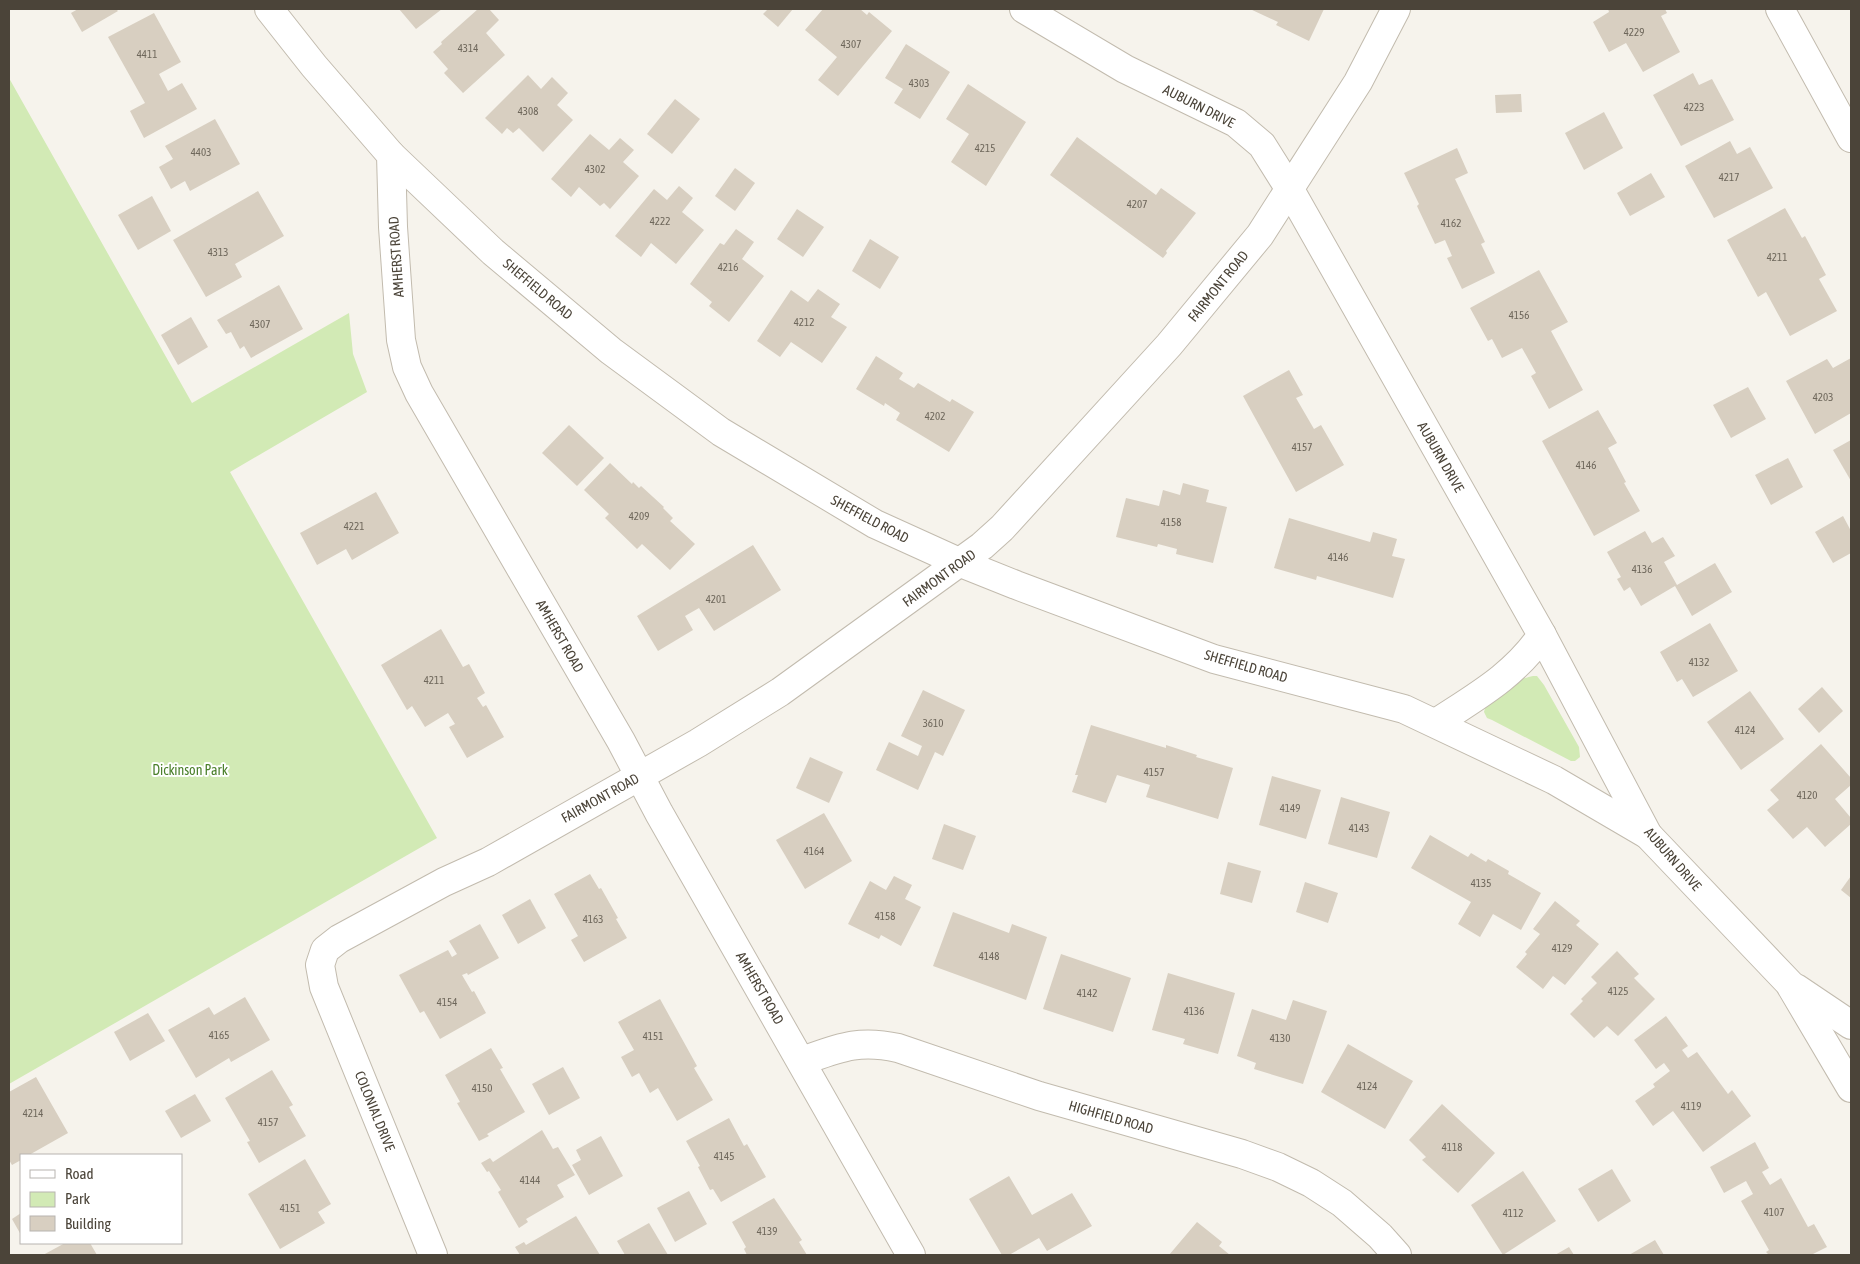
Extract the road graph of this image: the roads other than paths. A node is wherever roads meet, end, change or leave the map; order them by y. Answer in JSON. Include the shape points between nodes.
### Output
{"nodes":[{"id":1,"x":269,"y":9,"type":"edge"},
{"id":2,"x":1024,"y":9,"type":"edge"},
{"id":3,"x":1396,"y":9,"type":"edge"},
{"id":4,"x":1780,"y":9,"type":"edge"},
{"id":5,"x":1851,"y":138,"type":"edge"},
{"id":6,"x":391,"y":155,"type":"junction"},
{"id":7,"x":1289,"y":188,"type":"junction"},
{"id":8,"x":961,"y":563,"type":"junction"},
{"id":9,"x":1542,"y":635,"type":"junction"},
{"id":10,"x":1436,"y":723,"type":"junction"},
{"id":11,"x":640,"y":776,"type":"junction"},
{"id":12,"x":1648,"y":834,"type":"junction"},
{"id":13,"x":320,"y":965,"type":"joint"},
{"id":14,"x":1789,"y":983,"type":"junction"},
{"id":15,"x":1851,"y":1025,"type":"edge"},
{"id":16,"x":802,"y":1061,"type":"junction"},
{"id":17,"x":1851,"y":1088,"type":"edge"},
{"id":18,"x":433,"y":1255,"type":"edge"},
{"id":19,"x":911,"y":1255,"type":"edge"},
{"id":20,"x":1397,"y":1255,"type":"edge"}],
"edges":[{"from":1,"to":6,"type":"street"},
{"from":2,"to":7,"type":"street","name":"AUBURN DRIVE","via":[[1125,69],[1236,123],[1262,146]]},
{"from":3,"to":7,"type":"street","name":"FAIRMONT ROAD","via":[[1358,82]]},
{"from":4,"to":5,"type":"street"},
{"from":6,"to":8,"type":"street","name":"SHEFFIELD ROAD","via":[[493,252],[611,351],[721,432],[875,524]]},
{"from":6,"to":11,"type":"street","name":"AMHERST ROAD","via":[[401,340],[407,367]]},
{"from":7,"to":8,"type":"street","name":"FAIRMONT ROAD","via":[[1260,235],[1169,345],[1002,528]]},
{"from":7,"to":9,"type":"street","name":"AUBURN DRIVE"},
{"from":8,"to":10,"type":"street","name":"SHEFFIELD ROAD","via":[[1214,659],[1404,709]]},
{"from":8,"to":11,"type":"street","name":"FAIRMONT ROAD","via":[[780,692]]},
{"from":9,"to":10,"type":"street","via":[[1530,653],[1496,684]]},
{"from":9,"to":12,"type":"street","name":"AUBURN DRIVE"},
{"from":10,"to":12,"type":"street","name":"SHEFFIELD ROAD","via":[[1554,780]]},
{"from":11,"to":13,"type":"street","name":"FAIRMONT ROAD","via":[[488,862],[339,939],[325,950]]},
{"from":11,"to":16,"type":"street","name":"AMHERST ROAD"},
{"from":12,"to":14,"type":"street","name":"AUBURN DRIVE"},
{"from":13,"to":18,"type":"street","name":"COLONIAL DRIVE","via":[[324,987]]},
{"from":14,"to":15,"type":"street","name":"AUBURN DRIVE"},
{"from":14,"to":17,"type":"street","name":"AUBURN DRIVE"},
{"from":16,"to":19,"type":"street","name":"AMHERST ROAD"},
{"from":16,"to":20,"type":"street","name":"HIGHFIELD ROAD","via":[[846,1046],[862,1043],[885,1045],[1039,1096],[1242,1154],[1311,1183],[1342,1203]]}]}
